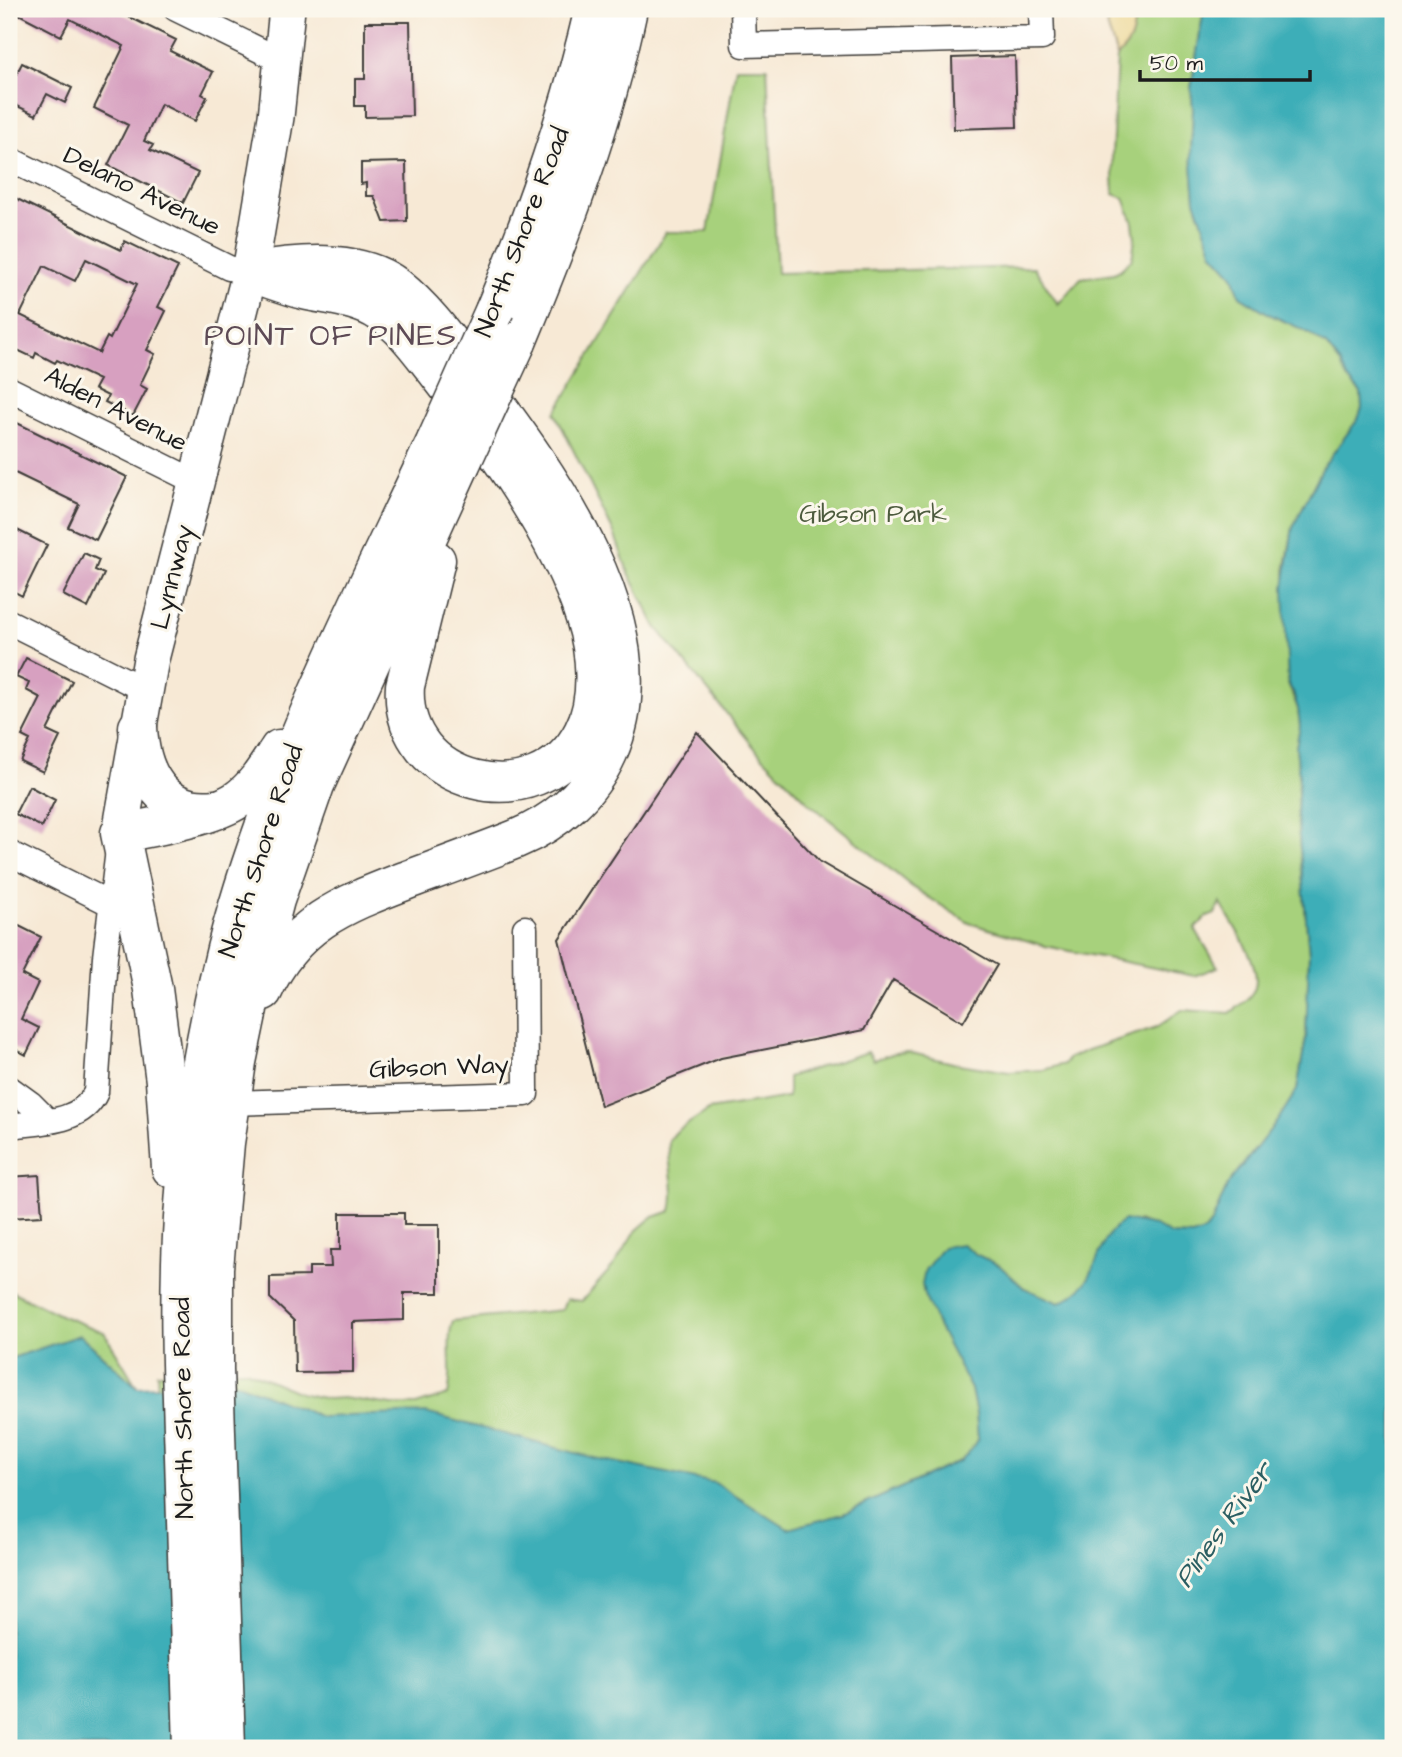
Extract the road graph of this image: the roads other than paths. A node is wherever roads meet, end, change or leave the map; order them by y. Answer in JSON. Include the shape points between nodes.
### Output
{"nodes":[{"id":1,"x":176,"y":9,"type":"edge"},
{"id":2,"x":288,"y":9,"type":"edge"},
{"id":3,"x":594,"y":9,"type":"edge"},
{"id":4,"x":628,"y":9,"type":"edge"},
{"id":5,"x":743,"y":9,"type":"edge"},
{"id":6,"x":1041,"y":9,"type":"edge"},
{"id":7,"x":282,"y":61,"type":"junction"},
{"id":8,"x":9,"y":159,"type":"edge"},
{"id":9,"x":250,"y":272,"type":"junction"},
{"id":10,"x":9,"y":389,"type":"edge"},
{"id":11,"x":448,"y":454,"type":"junction"},
{"id":12,"x":196,"y":482,"type":"junction"},
{"id":13,"x":9,"y":622,"type":"edge"},
{"id":14,"x":328,"y":673,"type":"junction"},
{"id":15,"x":145,"y":690,"type":"junction"},
{"id":16,"x":138,"y":727,"type":"junction"},
{"id":17,"x":216,"y":809,"type":"junction"},
{"id":18,"x":120,"y":833,"type":"junction"},
{"id":19,"x":9,"y":852,"type":"edge"},
{"id":20,"x":111,"y":904,"type":"junction"},
{"id":21,"x":525,"y":928,"type":"dead end"},
{"id":22,"x":237,"y":1062,"type":"junction"},
{"id":23,"x":9,"y":1087,"type":"edge"},
{"id":24,"x":230,"y":1103,"type":"junction"},
{"id":25,"x":48,"y":1121,"type":"junction"},
{"id":26,"x":9,"y":1126,"type":"edge"},
{"id":27,"x":181,"y":1302,"type":"junction"},
{"id":28,"x":198,"y":1370,"type":"junction"},
{"id":29,"x":193,"y":1748,"type":"edge"},
{"id":30,"x":226,"y":1748,"type":"edge"}],
"edges":[{"from":1,"to":7,"type":"street"},
{"from":2,"to":7,"type":"main road","name":"Lynnway"},
{"from":3,"to":11,"type":"highway","name":"North Shore Road","bridge":true,"via":[[554,155],[495,309]]},
{"from":4,"to":11,"type":"highway","name":"North Shore Road","bridge":true,"via":[[581,179],[517,342]]},
{"from":5,"to":6,"type":"street","via":[[744,45],[1042,38]]},
{"from":7,"to":9,"type":"main road","name":"Lynnway"},
{"from":8,"to":9,"type":"street","name":"Delano Avenue","via":[[229,268]]},
{"from":9,"to":11,"type":"highway","via":[[357,301],[398,327],[497,454],[559,556],[590,637],[594,680],[590,715],[582,734],[562,758],[545,771],[513,782],[474,780],[442,765],[418,739],[405,705]]},
{"from":9,"to":12,"type":"main road","name":"Lynnway"},
{"from":9,"to":22,"type":"highway","via":[[300,264],[356,270],[395,285],[430,320],[523,441],[569,517],[609,601],[619,639],[622,679],[615,736],[597,774],[572,805],[533,831],[351,902],[317,922],[272,972]]},
{"from":10,"to":12,"type":"street","name":"Alden Avenue"},
{"from":11,"to":14,"type":"highway","name":"North Shore Road"},
{"from":11,"to":22,"type":"highway","name":"North Shore Road","via":[[314,785],[275,900]]},
{"from":12,"to":15,"type":"main road","name":"Lynnway"},
{"from":13,"to":15,"type":"street"},
{"from":14,"to":17,"type":"highway","via":[[262,774],[236,801]]},
{"from":14,"to":27,"type":"highway","name":"North Shore Road","via":[[276,792],[226,951],[192,1133],[183,1216]]},
{"from":15,"to":16,"type":"main road","name":"Lynnway"},
{"from":16,"to":17,"type":"highway","via":[[141,755],[161,793],[182,807]]},
{"from":16,"to":18,"type":"main road","name":"Lynnway"},
{"from":17,"to":18,"type":"highway"},
{"from":18,"to":20,"type":"street","name":"Lynnway"},
{"from":18,"to":27,"type":"highway","via":[[157,1013]]},
{"from":19,"to":20,"type":"street"},
{"from":20,"to":25,"type":"street","name":"Lynnway","via":[[96,1092],[80,1111]]},
{"from":21,"to":24,"type":"street","name":"Gibson Way","via":[[526,1094]]},
{"from":22,"to":24,"type":"highway","name":"North Shore Road"},
{"from":23,"to":25,"type":"street"},
{"from":24,"to":28,"type":"highway","name":"North Shore Road","via":[[214,1268]]},
{"from":25,"to":26,"type":"street","name":"Lynnway"},
{"from":27,"to":28,"type":"highway","name":"North Shore Road"},
{"from":28,"to":29,"type":"highway","name":"North Shore Road"},
{"from":28,"to":30,"type":"highway","name":"North Shore Road"}]}
